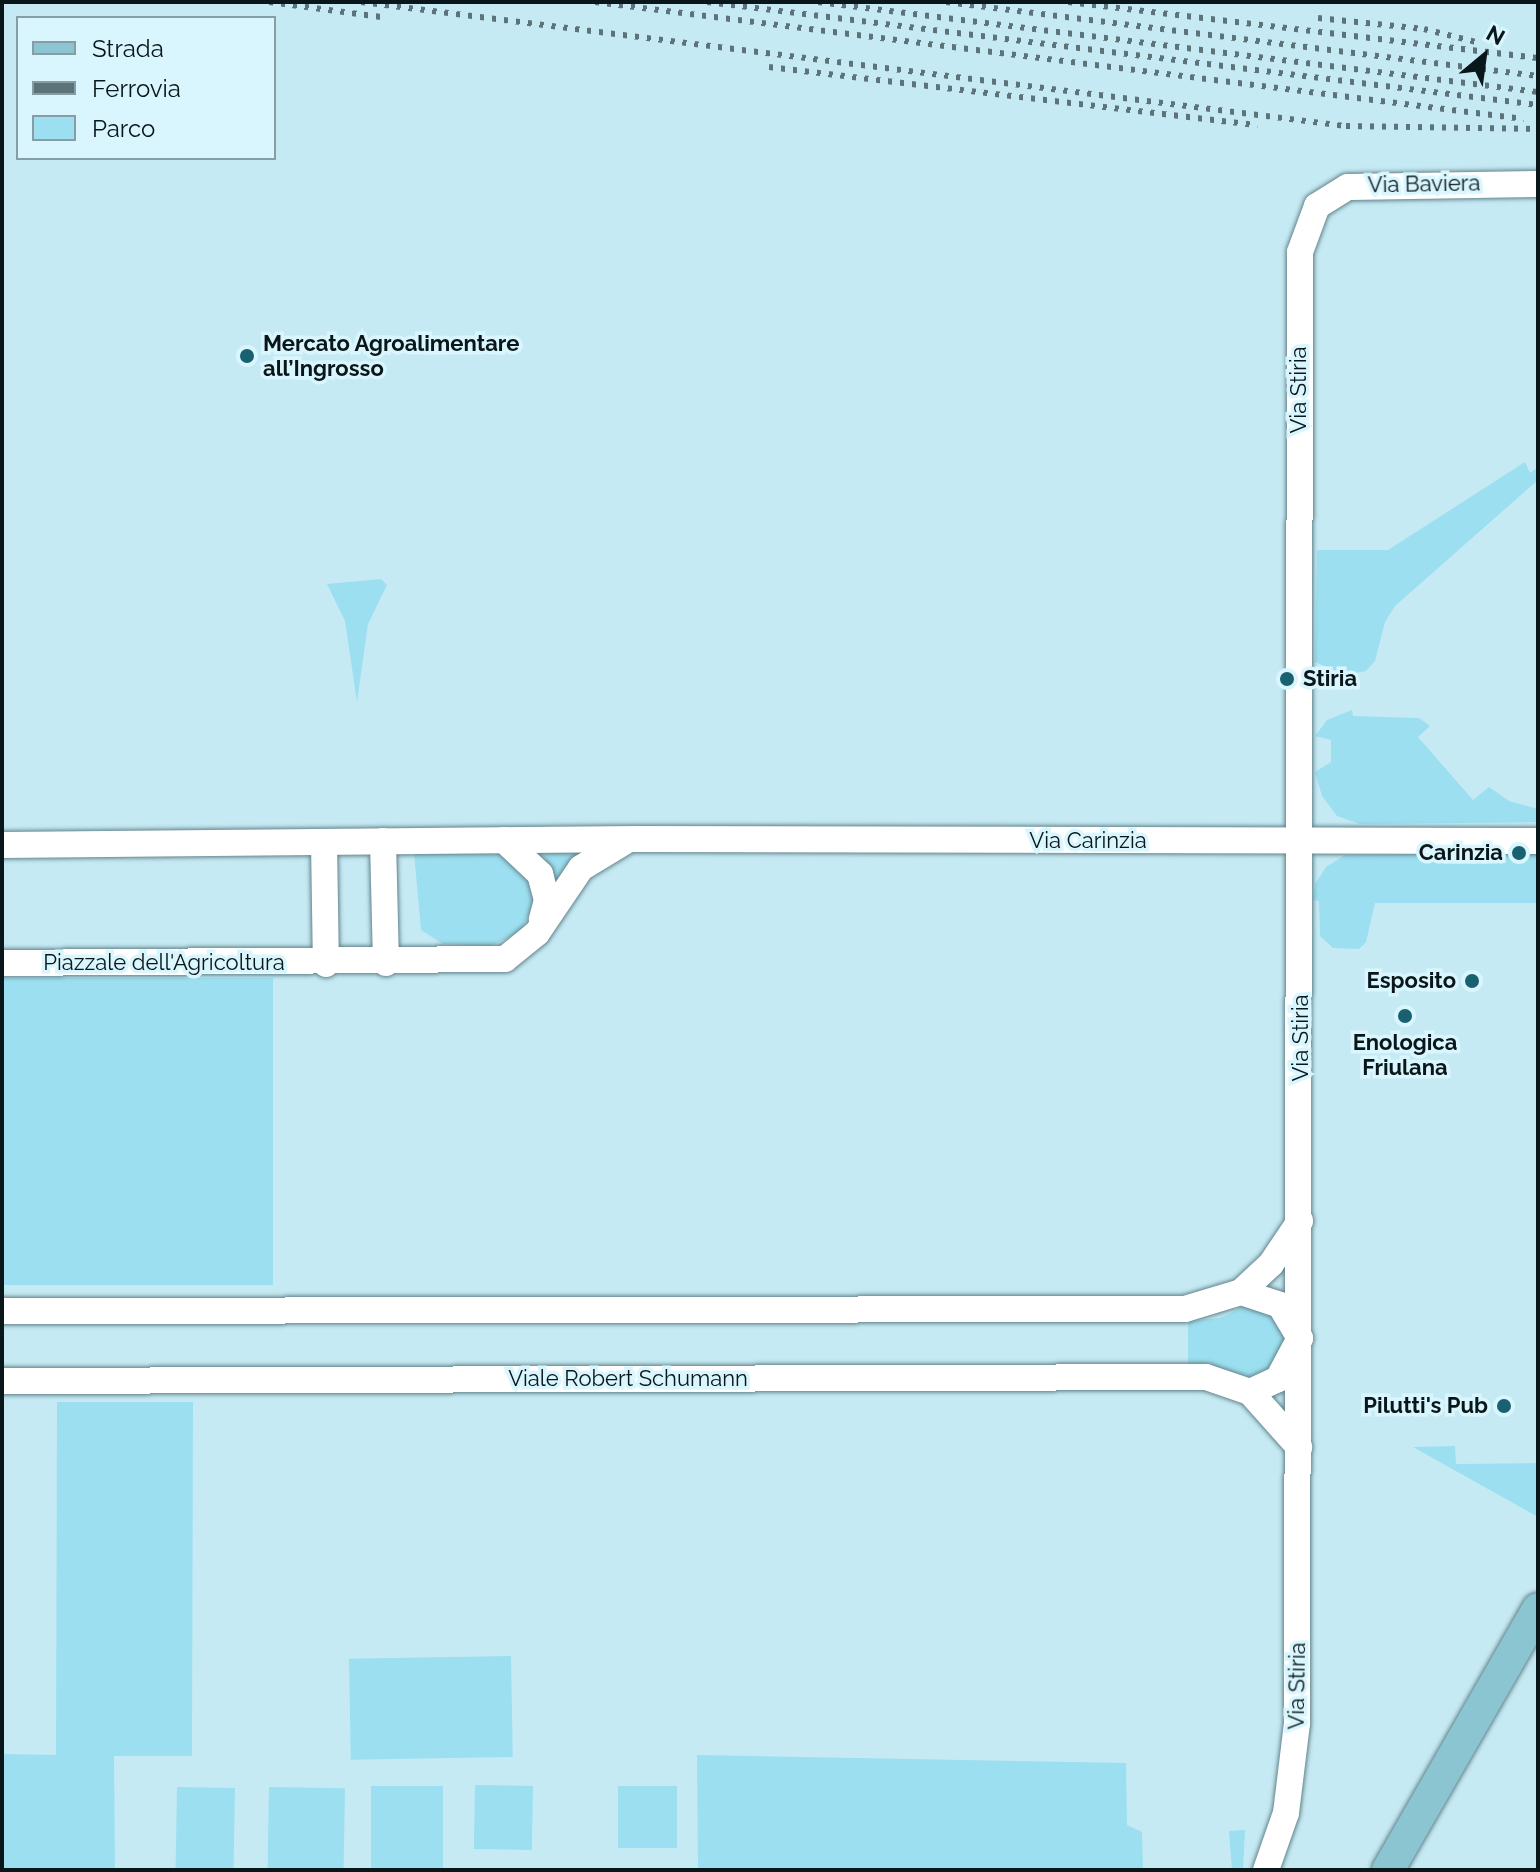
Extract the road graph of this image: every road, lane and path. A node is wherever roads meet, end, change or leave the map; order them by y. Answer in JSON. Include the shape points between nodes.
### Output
{"nodes":[{"id":1,"x":1538,"y":184,"type":"edge"},
{"id":2,"x":1317,"y":206,"type":"joint"},
{"id":3,"x":638,"y":839,"type":"junction"},
{"id":4,"x":504,"y":840,"type":"junction"},
{"id":5,"x":383,"y":841,"type":"junction"},
{"id":6,"x":1538,"y":841,"type":"edge"},
{"id":7,"x":324,"y":842,"type":"junction"},
{"id":8,"x":1300,"y":842,"type":"junction"},
{"id":9,"x":2,"y":845,"type":"edge"},
{"id":10,"x":537,"y":933,"type":"junction"},
{"id":11,"x":2,"y":963,"type":"edge"},
{"id":12,"x":386,"y":963,"type":"junction"},
{"id":13,"x":326,"y":964,"type":"junction"},
{"id":14,"x":1301,"y":1218,"type":"junction"},
{"id":15,"x":1241,"y":1292,"type":"junction"},
{"id":16,"x":2,"y":1311,"type":"edge"},
{"id":17,"x":1300,"y":1338,"type":"junction"},
{"id":18,"x":2,"y":1381,"type":"edge"},
{"id":19,"x":1250,"y":1392,"type":"junction"},
{"id":20,"x":1299,"y":1447,"type":"junction"},
{"id":21,"x":1538,"y":1609,"type":"edge"},
{"id":22,"x":1266,"y":1870,"type":"edge"},
{"id":23,"x":1388,"y":1870,"type":"edge"}],
"edges":[{"from":1,"to":2,"type":"street","name":"Via Baviera","via":[[1362,184],[1338,190]]},
{"from":2,"to":8,"type":"street","name":"Via Stiria","via":[[1302,240],[1299,270]]},
{"from":3,"to":4,"type":"street"},
{"from":3,"to":8,"type":"street","name":"Via Carinzia"},
{"from":3,"to":10,"type":"street","name":"Piazzale dell'Agricoltura","via":[[615,844],[581,868]]},
{"from":4,"to":5,"type":"street"},
{"from":4,"to":10,"type":"street","via":[[533,865],[546,887]]},
{"from":5,"to":7,"type":"street"},
{"from":5,"to":12,"type":"street"},
{"from":6,"to":8,"type":"street","name":"Via Carinzia"},
{"from":7,"to":9,"type":"street"},
{"from":7,"to":13,"type":"street"},
{"from":8,"to":14,"type":"street","name":"Via Stiria"},
{"from":10,"to":12,"type":"street","name":"Piazzale dell'Agricoltura","via":[[505,959]]},
{"from":11,"to":13,"type":"street","name":"Piazzale dell'Agricoltura"},
{"from":12,"to":13,"type":"street","name":"Piazzale dell'Agricoltura"},
{"from":14,"to":15,"type":"street","via":[[1278,1256]]},
{"from":14,"to":17,"type":"street","name":"Via Stiria"},
{"from":15,"to":16,"type":"street","via":[[1206,1307],[1185,1309]]},
{"from":15,"to":17,"type":"street","via":[[1280,1305]]},
{"from":17,"to":19,"type":"street","via":[[1278,1379]]},
{"from":17,"to":20,"type":"street","name":"Via Stiria"},
{"from":18,"to":19,"type":"street","name":"Viale Robert Schumann","via":[[1187,1377],[1225,1381]]},
{"from":19,"to":20,"type":"street"},
{"from":20,"to":22,"type":"street","name":"Via Stiria","via":[[1293,1777]]},
{"from":21,"to":23,"type":"main road"}]}
